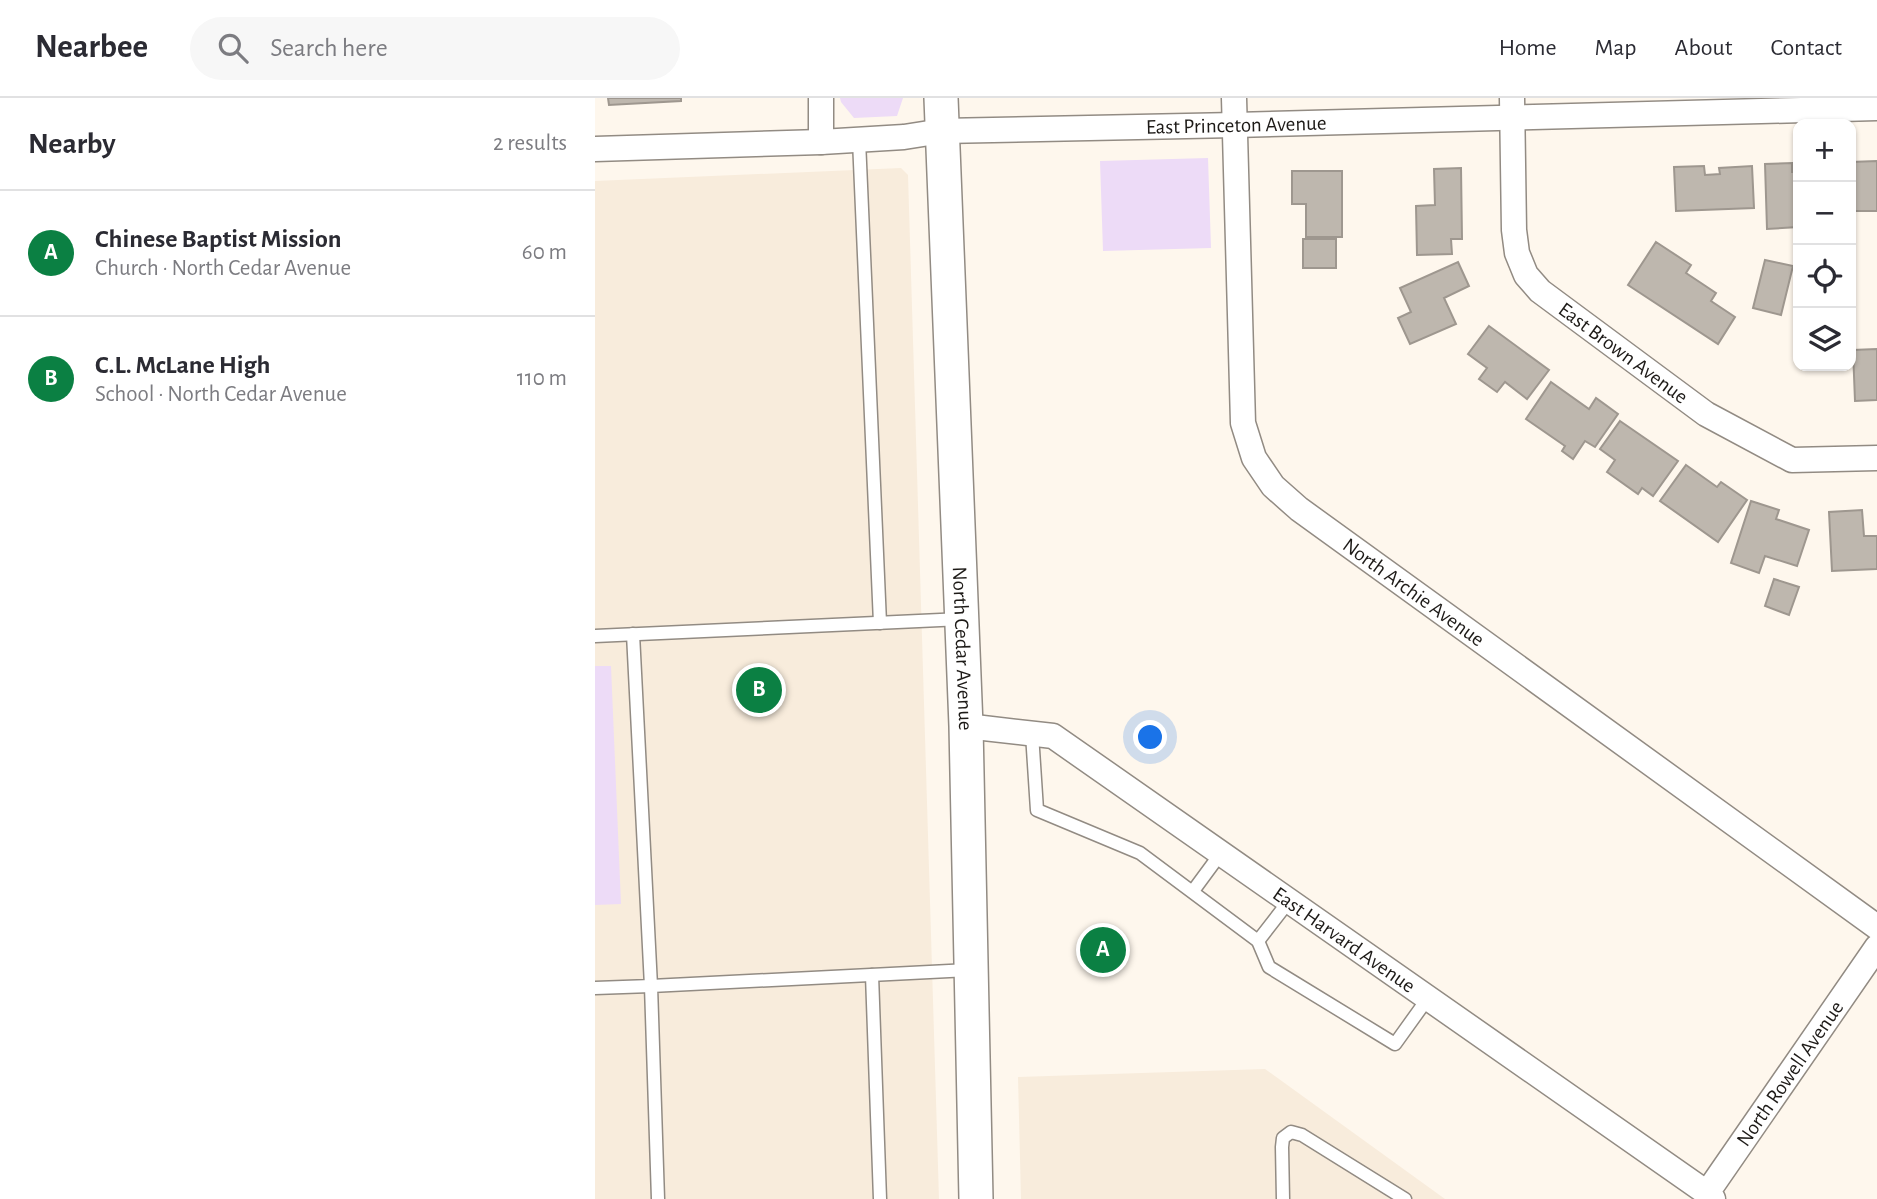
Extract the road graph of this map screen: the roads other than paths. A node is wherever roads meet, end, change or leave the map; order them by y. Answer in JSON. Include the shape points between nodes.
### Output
{"nodes":[{"id":1,"x":821,"y":98,"type":"edge"},
{"id":2,"x":941,"y":98,"type":"edge"},
{"id":3,"x":1234,"y":98,"type":"edge"},
{"id":4,"x":1789,"y":104,"type":"edge"},
{"id":5,"x":1512,"y":107,"type":"edge"},
{"id":6,"x":1877,"y":108,"type":"edge"},
{"id":7,"x":1235,"y":125,"type":"junction"},
{"id":8,"x":942,"y":131,"type":"junction"},
{"id":9,"x":859,"y":140,"type":"junction"},
{"id":10,"x":821,"y":142,"type":"junction"},
{"id":11,"x":595,"y":149,"type":"edge"},
{"id":12,"x":1877,"y":458,"type":"edge"},
{"id":13,"x":962,"y":618,"type":"junction"},
{"id":14,"x":880,"y":622,"type":"junction"},
{"id":15,"x":633,"y":634,"type":"junction"},
{"id":16,"x":595,"y":636,"type":"edge"},
{"id":17,"x":966,"y":726,"type":"junction"},
{"id":18,"x":1032,"y":734,"type":"junction"},
{"id":19,"x":1221,"y":853,"type":"junction"},
{"id":20,"x":1193,"y":891,"type":"junction"},
{"id":21,"x":1289,"y":901,"type":"junction"},
{"id":22,"x":1877,"y":927,"type":"edge"},
{"id":23,"x":1258,"y":941,"type":"junction"},
{"id":24,"x":1877,"y":947,"type":"edge"},
{"id":25,"x":971,"y":970,"type":"junction"},
{"id":26,"x":872,"y":975,"type":"junction"},
{"id":27,"x":651,"y":986,"type":"junction"},
{"id":28,"x":598,"y":989,"type":"edge"},
{"id":29,"x":1428,"y":998,"type":"junction"},
{"id":30,"x":1710,"y":1196,"type":"edge"},
{"id":31,"x":658,"y":1199,"type":"edge"},
{"id":32,"x":880,"y":1199,"type":"edge"},
{"id":33,"x":976,"y":1199,"type":"edge"},
{"id":34,"x":1283,"y":1199,"type":"edge"},
{"id":35,"x":1405,"y":1199,"type":"edge"}],
"edges":[{"from":1,"to":10,"type":"street"},
{"from":2,"to":8,"type":"main road","name":"North Cedar Avenue"},
{"from":3,"to":7,"type":"street","name":"North Archie Avenue"},
{"from":4,"to":5,"type":"street","name":"East Princeton Avenue"},
{"from":4,"to":6,"type":"street","name":"East Princeton Avenue"},
{"from":5,"to":7,"type":"street","name":"East Princeton Avenue"},
{"from":5,"to":12,"type":"street","name":"East Brown Avenue","via":[[1517,253],[1539,291],[1706,414],[1792,460]]},
{"from":7,"to":8,"type":"street","name":"East Princeton Avenue"},
{"from":7,"to":22,"type":"street","name":"North Archie Avenue","via":[[1243,423],[1254,458],[1273,486]]},
{"from":8,"to":9,"type":"street","name":"East Princeton Avenue"},
{"from":8,"to":13,"type":"main road","name":"North Cedar Avenue"},
{"from":9,"to":10,"type":"street","name":"East Princeton Avenue"},
{"from":9,"to":14,"type":"lane"},
{"from":10,"to":11,"type":"street","name":"East Princeton Avenue"},
{"from":13,"to":14,"type":"lane"},
{"from":13,"to":17,"type":"main road","name":"North Cedar Avenue"},
{"from":14,"to":15,"type":"lane"},
{"from":15,"to":16,"type":"lane"},
{"from":15,"to":27,"type":"lane"},
{"from":17,"to":18,"type":"street","name":"East Harvard Avenue"},
{"from":17,"to":25,"type":"main road","name":"North Cedar Avenue"},
{"from":18,"to":19,"type":"street","name":"East Harvard Avenue","via":[[1053,736]]},
{"from":18,"to":20,"type":"lane","via":[[1037,810],[1140,853]]},
{"from":19,"to":20,"type":"lane"},
{"from":19,"to":21,"type":"street","name":"East Harvard Avenue"},
{"from":20,"to":23,"type":"lane"},
{"from":21,"to":23,"type":"lane"},
{"from":21,"to":29,"type":"street","name":"East Harvard Avenue"},
{"from":23,"to":29,"type":"lane","via":[[1269,967],[1395,1044]]},
{"from":24,"to":30,"type":"street","name":"North Rowell Avenue"},
{"from":25,"to":26,"type":"lane"},
{"from":25,"to":33,"type":"main road","name":"North Cedar Avenue"},
{"from":26,"to":27,"type":"lane"},
{"from":26,"to":32,"type":"lane"},
{"from":27,"to":28,"type":"lane"},
{"from":27,"to":31,"type":"lane"},
{"from":29,"to":30,"type":"street","name":"East Harvard Avenue"},
{"from":34,"to":35,"type":"lane","via":[[1283,1138],[1291,1132]]}]}
